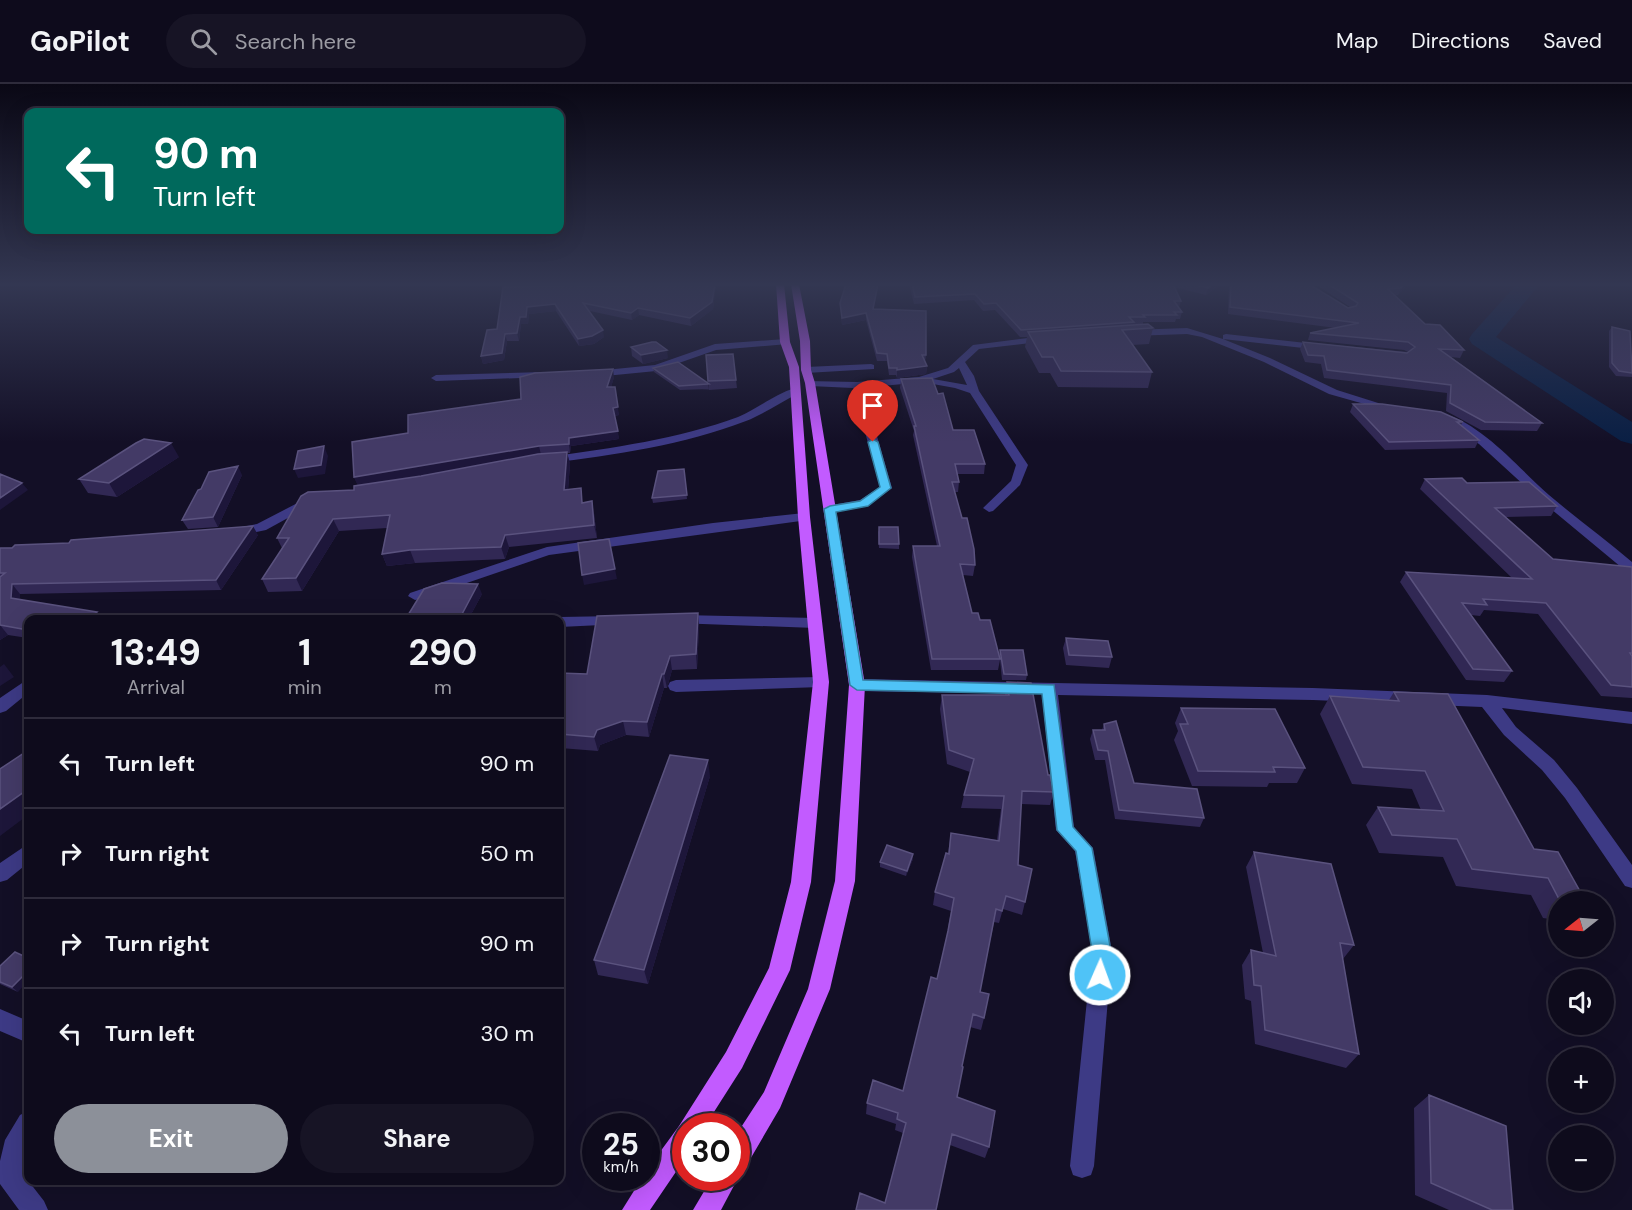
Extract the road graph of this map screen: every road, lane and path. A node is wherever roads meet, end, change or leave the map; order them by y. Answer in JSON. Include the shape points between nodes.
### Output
{"nodes":[{"id":1,"x":785,"y":337,"type":"edge"},
{"id":2,"x":804,"y":337,"type":"edge"},
{"id":3,"x":1211,"y":337,"type":"edge"},
{"id":4,"x":1228,"y":337,"type":"edge"},
{"id":5,"x":1057,"y":338,"type":"edge"},
{"id":6,"x":785,"y":342,"type":"junction"},
{"id":7,"x":1331,"y":348,"type":"edge"},
{"id":8,"x":961,"y":363,"type":"junction"},
{"id":9,"x":870,"y":368,"type":"dead end"},
{"id":10,"x":586,"y":374,"type":"edge"},
{"id":11,"x":551,"y":375,"type":"edge"},
{"id":12,"x":436,"y":378,"type":"dead end"},
{"id":13,"x":920,"y":380,"type":"junction"},
{"id":14,"x":804,"y":381,"type":"junction"},
{"id":15,"x":857,"y":385,"type":"junction"},
{"id":16,"x":974,"y":392,"type":"junction"},
{"id":17,"x":1402,"y":410,"type":"edge"},
{"id":18,"x":1433,"y":414,"type":"edge"},
{"id":19,"x":541,"y":460,"type":"edge"},
{"id":20,"x":327,"y":497,"type":"edge"},
{"id":21,"x":989,"y":508,"type":"dead end"},
{"id":22,"x":830,"y":509,"type":"junction"},
{"id":23,"x":804,"y":518,"type":"junction"},
{"id":24,"x":218,"y":533,"type":"edge"},
{"id":25,"x":1628,"y":571,"type":"edge"},
{"id":26,"x":415,"y":596,"type":"dead end"},
{"id":27,"x":663,"y":620,"type":"edge"},
{"id":28,"x":628,"y":621,"type":"edge"},
{"id":29,"x":564,"y":622,"type":"edge"},
{"id":30,"x":815,"y":623,"type":"junction"},
{"id":31,"x":821,"y":682,"type":"junction"},
{"id":32,"x":857,"y":685,"type":"junction"},
{"id":33,"x":676,"y":686,"type":"dead end"},
{"id":34,"x":24,"y":688,"type":"edge"},
{"id":35,"x":1048,"y":689,"type":"junction"},
{"id":36,"x":1487,"y":701,"type":"junction"},
{"id":37,"x":0,"y":707,"type":"edge"},
{"id":38,"x":1632,"y":718,"type":"edge"},
{"id":39,"x":24,"y":855,"type":"edge"},
{"id":40,"x":0,"y":874,"type":"edge"},
{"id":41,"x":1632,"y":880,"type":"edge"},
{"id":42,"x":0,"y":1020,"type":"edge"},
{"id":43,"x":24,"y":1030,"type":"edge"},
{"id":44,"x":699,"y":1113,"type":"edge"},
{"id":45,"x":24,"y":1130,"type":"edge"},
{"id":46,"x":750,"y":1136,"type":"edge"},
{"id":47,"x":672,"y":1156,"type":"edge"},
{"id":48,"x":1082,"y":1166,"type":"dead end"},
{"id":49,"x":718,"y":1191,"type":"edge"},
{"id":50,"x":35,"y":1210,"type":"edge"},
{"id":51,"x":635,"y":1210,"type":"edge"},
{"id":52,"x":706,"y":1210,"type":"edge"}],
"edges":[{"from":1,"to":6,"type":"main road"},
{"from":2,"to":14,"type":"main road"},
{"from":3,"to":17,"type":"street","via":[[1333,392]]},
{"from":4,"to":7,"type":"street"},
{"from":5,"to":8,"type":"street","via":[[976,347]]},
{"from":6,"to":10,"type":"street","via":[[715,346],[656,368]]},
{"from":6,"to":14,"type":"main road"},
{"from":8,"to":13,"type":"street","via":[[941,375]]},
{"from":8,"to":16,"type":"street"},
{"from":9,"to":14,"type":"street"},
{"from":11,"to":12,"type":"street"},
{"from":13,"to":15,"type":"street"},
{"from":13,"to":16,"type":"street","via":[[957,385]]},
{"from":14,"to":15,"type":"street"},
{"from":14,"to":19,"type":"street","via":[[744,418],[706,431],[608,452]]},
{"from":14,"to":22,"type":"main road"},
{"from":14,"to":23,"type":"main road"},
{"from":15,"to":22,"type":"street","via":[[886,488],[864,504]]},
{"from":16,"to":21,"type":"street","via":[[1022,465],[1016,482]]},
{"from":18,"to":25,"type":"street","via":[[1462,425],[1488,443]]},
{"from":20,"to":24,"type":"street","via":[[310,499],[261,527]]},
{"from":22,"to":32,"type":"main road"},
{"from":23,"to":26,"type":"street","via":[[547,551]]},
{"from":23,"to":30,"type":"main road"},
{"from":27,"to":30,"type":"street"},
{"from":28,"to":29,"type":"street"},
{"from":30,"to":31,"type":"main road"},
{"from":31,"to":33,"type":"street"},
{"from":31,"to":44,"type":"main road","via":[[801,882],[779,970],[734,1060]]},
{"from":32,"to":35,"type":"street"},
{"from":32,"to":46,"type":"main road","via":[[845,882],[819,989],[772,1100]]},
{"from":34,"to":37,"type":"street"},
{"from":35,"to":36,"type":"street"},
{"from":35,"to":48,"type":"street","via":[[1065,830],[1084,848],[1102,951]]},
{"from":36,"to":38,"type":"street"},
{"from":36,"to":41,"type":"street","via":[[1510,731],[1548,765],[1571,793]]},
{"from":39,"to":40,"type":"street"},
{"from":42,"to":43,"type":"street"},
{"from":45,"to":50,"type":"street","via":[[14,1149],[10,1178]]},
{"from":47,"to":51,"type":"main road"},
{"from":49,"to":52,"type":"main road"}]}
